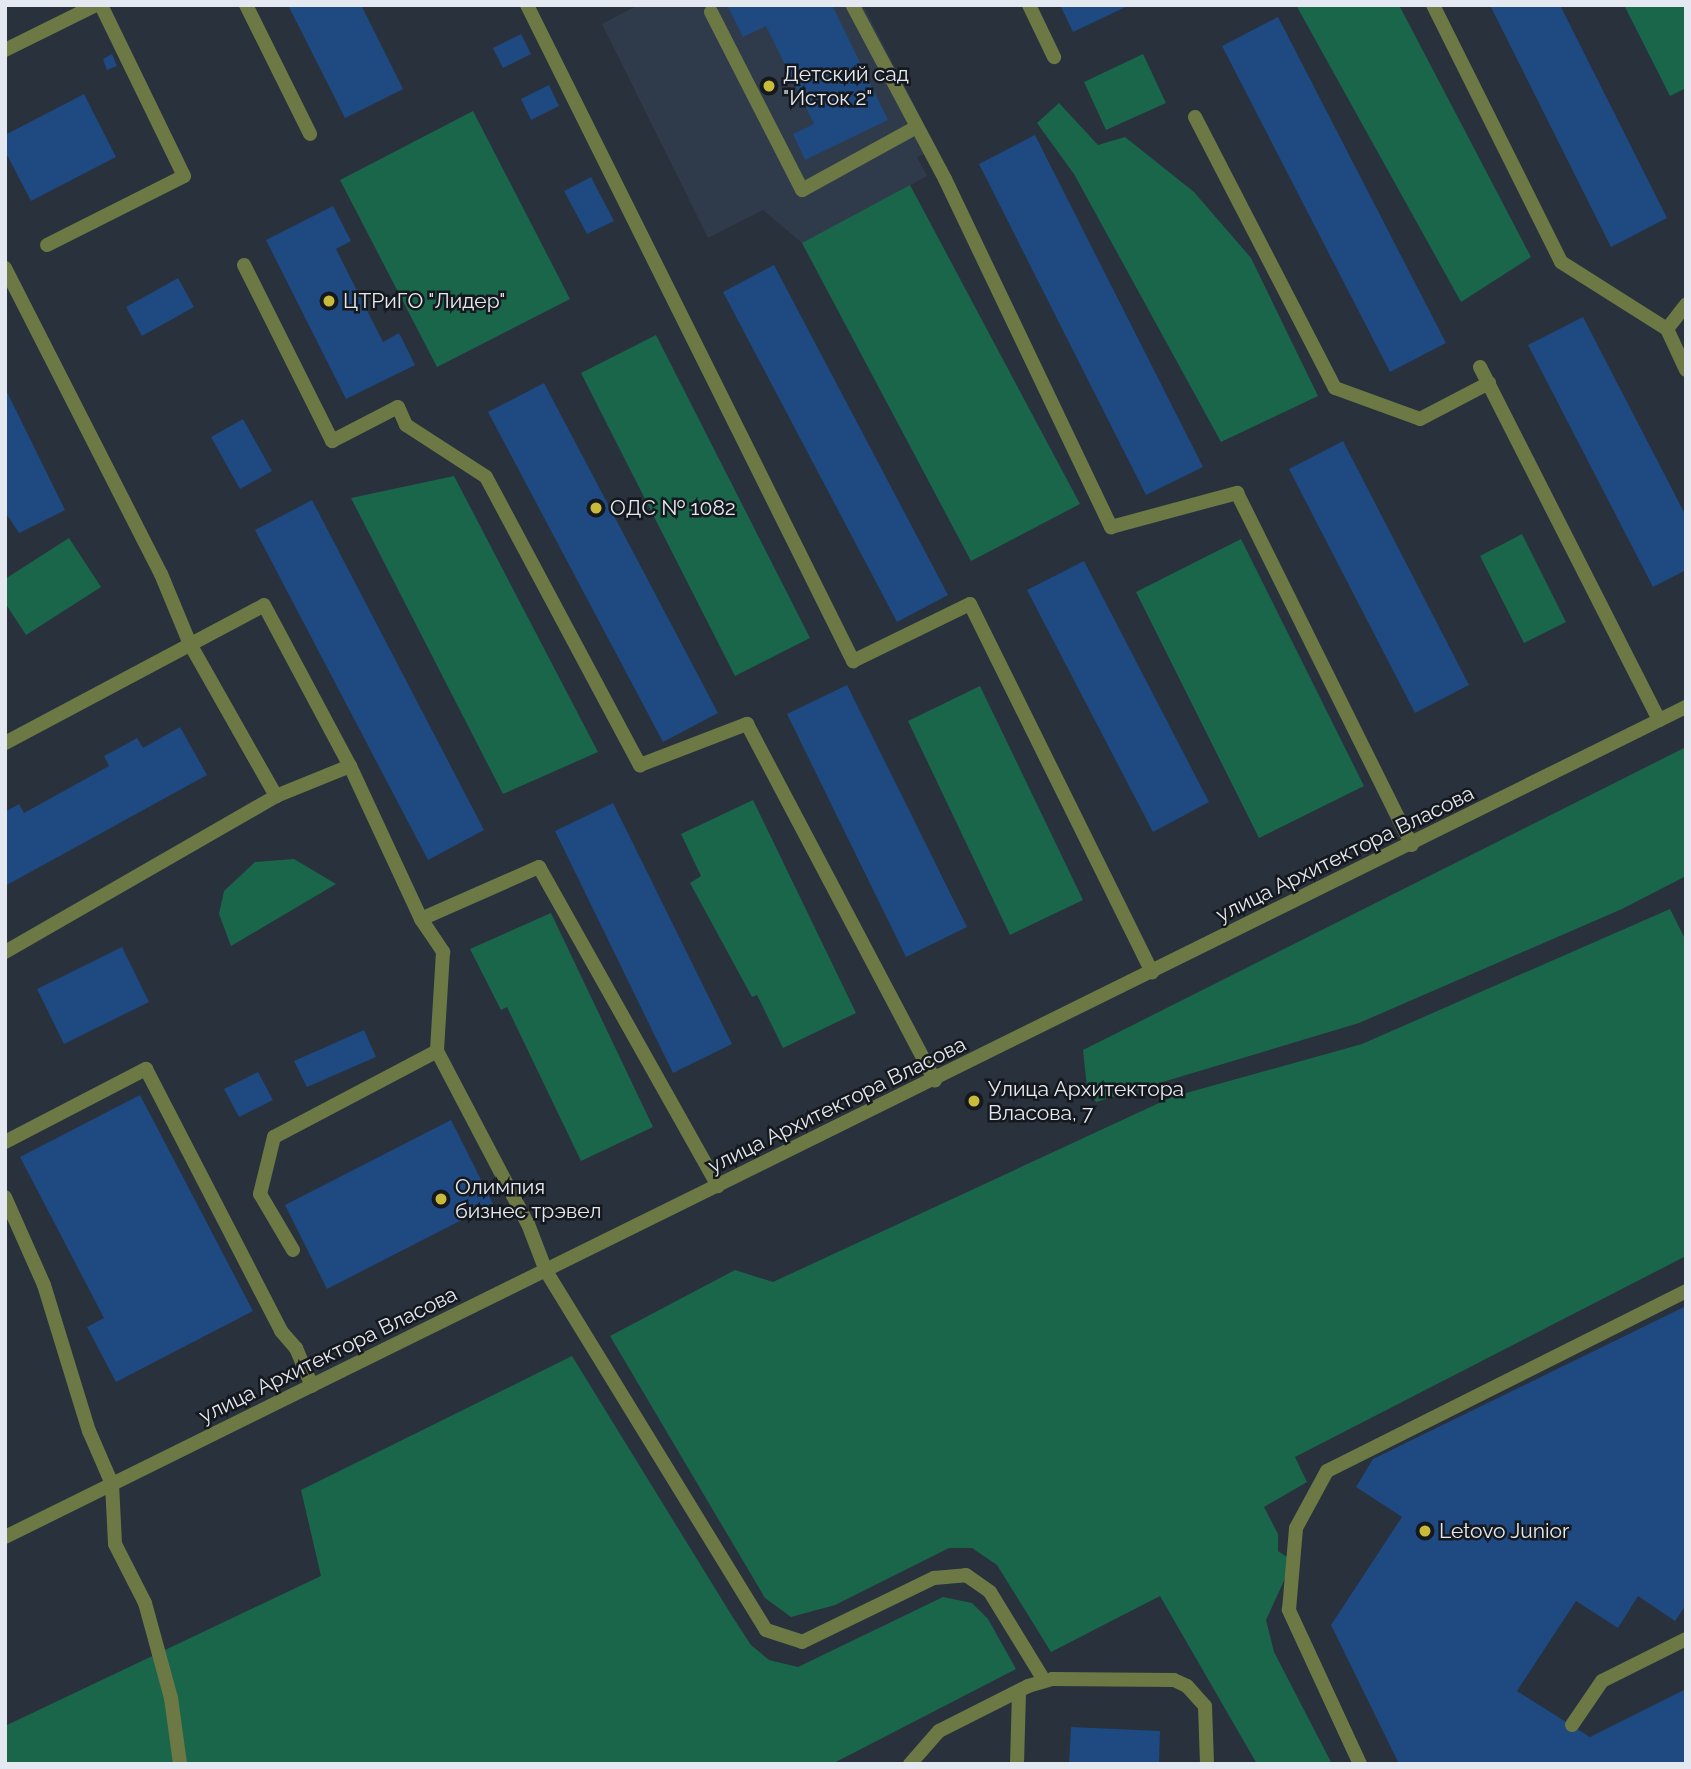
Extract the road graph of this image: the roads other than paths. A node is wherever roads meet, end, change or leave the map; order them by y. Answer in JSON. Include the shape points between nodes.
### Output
{"nodes":[{"id":1,"x":99,"y":5,"type":"edge"},
{"id":2,"x":246,"y":5,"type":"edge"},
{"id":3,"x":527,"y":5,"type":"edge"},
{"id":4,"x":1029,"y":5,"type":"edge"},
{"id":5,"x":1433,"y":5,"type":"edge"},
{"id":6,"x":853,"y":6,"type":"edge"},
{"id":7,"x":711,"y":12,"type":"dead end"},
{"id":8,"x":5,"y":50,"type":"edge"},
{"id":9,"x":1054,"y":57,"type":"dead end"},
{"id":10,"x":1195,"y":117,"type":"dead end"},
{"id":11,"x":915,"y":128,"type":"junction"},
{"id":12,"x":310,"y":134,"type":"dead end"},
{"id":13,"x":47,"y":245,"type":"dead end"},
{"id":14,"x":244,"y":265,"type":"dead end"},
{"id":15,"x":5,"y":268,"type":"edge"},
{"id":16,"x":1686,"y":305,"type":"edge"},
{"id":17,"x":1667,"y":329,"type":"junction"},
{"id":18,"x":1480,"y":367,"type":"dead end"},
{"id":19,"x":1686,"y":370,"type":"edge"},
{"id":20,"x":1489,"y":383,"type":"junction"},
{"id":21,"x":190,"y":644,"type":"junction"},
{"id":22,"x":1686,"y":707,"type":"edge"},
{"id":23,"x":1659,"y":720,"type":"junction"},
{"id":24,"x":5,"y":743,"type":"edge"},
{"id":25,"x":350,"y":766,"type":"junction"},
{"id":26,"x":276,"y":796,"type":"junction"},
{"id":27,"x":1412,"y":845,"type":"junction"},
{"id":28,"x":421,"y":919,"type":"junction"},
{"id":29,"x":5,"y":952,"type":"edge"},
{"id":30,"x":1153,"y":972,"type":"junction"},
{"id":31,"x":437,"y":1051,"type":"junction"},
{"id":32,"x":935,"y":1080,"type":"junction"},
{"id":33,"x":5,"y":1142,"type":"edge"},
{"id":34,"x":718,"y":1186,"type":"junction"},
{"id":35,"x":5,"y":1198,"type":"edge"},
{"id":36,"x":293,"y":1250,"type":"dead end"},
{"id":37,"x":546,"y":1271,"type":"junction"},
{"id":38,"x":1686,"y":1291,"type":"edge"},
{"id":39,"x":312,"y":1386,"type":"junction"},
{"id":40,"x":112,"y":1484,"type":"junction"},
{"id":41,"x":5,"y":1537,"type":"edge"},
{"id":42,"x":1686,"y":1639,"type":"edge"},
{"id":43,"x":1044,"y":1680,"type":"junction"},
{"id":44,"x":1019,"y":1691,"type":"junction"},
{"id":45,"x":1572,"y":1726,"type":"dead end"},
{"id":46,"x":180,"y":1764,"type":"edge"},
{"id":47,"x":910,"y":1764,"type":"edge"},
{"id":48,"x":1017,"y":1764,"type":"edge"},
{"id":49,"x":1207,"y":1764,"type":"edge"},
{"id":50,"x":1360,"y":1764,"type":"edge"}],
"edges":[{"from":1,"to":8,"type":"street"},
{"from":1,"to":13,"type":"street","via":[[184,176]]},
{"from":2,"to":12,"type":"street"},
{"from":3,"to":30,"type":"street","via":[[853,661],[970,604]]},
{"from":4,"to":9,"type":"street"},
{"from":5,"to":17,"type":"street","via":[[1561,262]]},
{"from":6,"to":11,"type":"street"},
{"from":7,"to":11,"type":"street","via":[[802,190]]},
{"from":10,"to":20,"type":"street","via":[[1335,388],[1420,419]]},
{"from":11,"to":27,"type":"street","via":[[945,179],[1111,527],[1237,493]]},
{"from":14,"to":32,"type":"street","via":[[332,441],[398,407],[406,425],[486,477],[640,765],[747,724]]},
{"from":15,"to":21,"type":"street","via":[[161,575]]},
{"from":16,"to":17,"type":"street"},
{"from":17,"to":19,"type":"street"},
{"from":18,"to":20,"type":"street"},
{"from":20,"to":23,"type":"street"},
{"from":21,"to":24,"type":"street"},
{"from":21,"to":25,"type":"street","via":[[264,605]]},
{"from":21,"to":26,"type":"street"},
{"from":22,"to":23,"type":"street","name":"улица Архитектора Власова"},
{"from":23,"to":27,"type":"street","name":"улица Архитектора Власова"},
{"from":25,"to":26,"type":"street"},
{"from":25,"to":28,"type":"street"},
{"from":26,"to":29,"type":"street"},
{"from":27,"to":30,"type":"street","name":"улица Архитектора Власова"},
{"from":28,"to":31,"type":"street","via":[[443,952]]},
{"from":28,"to":34,"type":"street","via":[[539,867]]},
{"from":30,"to":32,"type":"street","name":"улица Архитектора Власова"},
{"from":31,"to":36,"type":"street","via":[[274,1138],[260,1194]]},
{"from":31,"to":37,"type":"street","via":[[528,1224]]},
{"from":32,"to":34,"type":"street","name":"улица Архитектора Власова"},
{"from":33,"to":39,"type":"street","via":[[146,1069]]},
{"from":34,"to":37,"type":"street","name":"улица Архитектора Власова"},
{"from":35,"to":40,"type":"street","via":[[44,1285],[89,1431]]},
{"from":37,"to":39,"type":"street","name":"улица Архитектора Власова"},
{"from":37,"to":43,"type":"street","via":[[766,1630],[802,1642],[934,1578],[966,1575],[990,1592]]},
{"from":38,"to":50,"type":"street","via":[[1327,1471],[1296,1528],[1289,1610]]},
{"from":39,"to":40,"type":"street","name":"улица Архитектора Власова"},
{"from":40,"to":41,"type":"street","name":"улица Архитектора Власова"},
{"from":40,"to":46,"type":"street","via":[[115,1544],[145,1602],[171,1698]]},
{"from":42,"to":45,"type":"street","via":[[1602,1681]]},
{"from":43,"to":44,"type":"street"},
{"from":43,"to":49,"type":"street","via":[[1174,1680],[1187,1686],[1205,1706]]},
{"from":44,"to":47,"type":"street","via":[[939,1731]]},
{"from":44,"to":48,"type":"street"}]}
